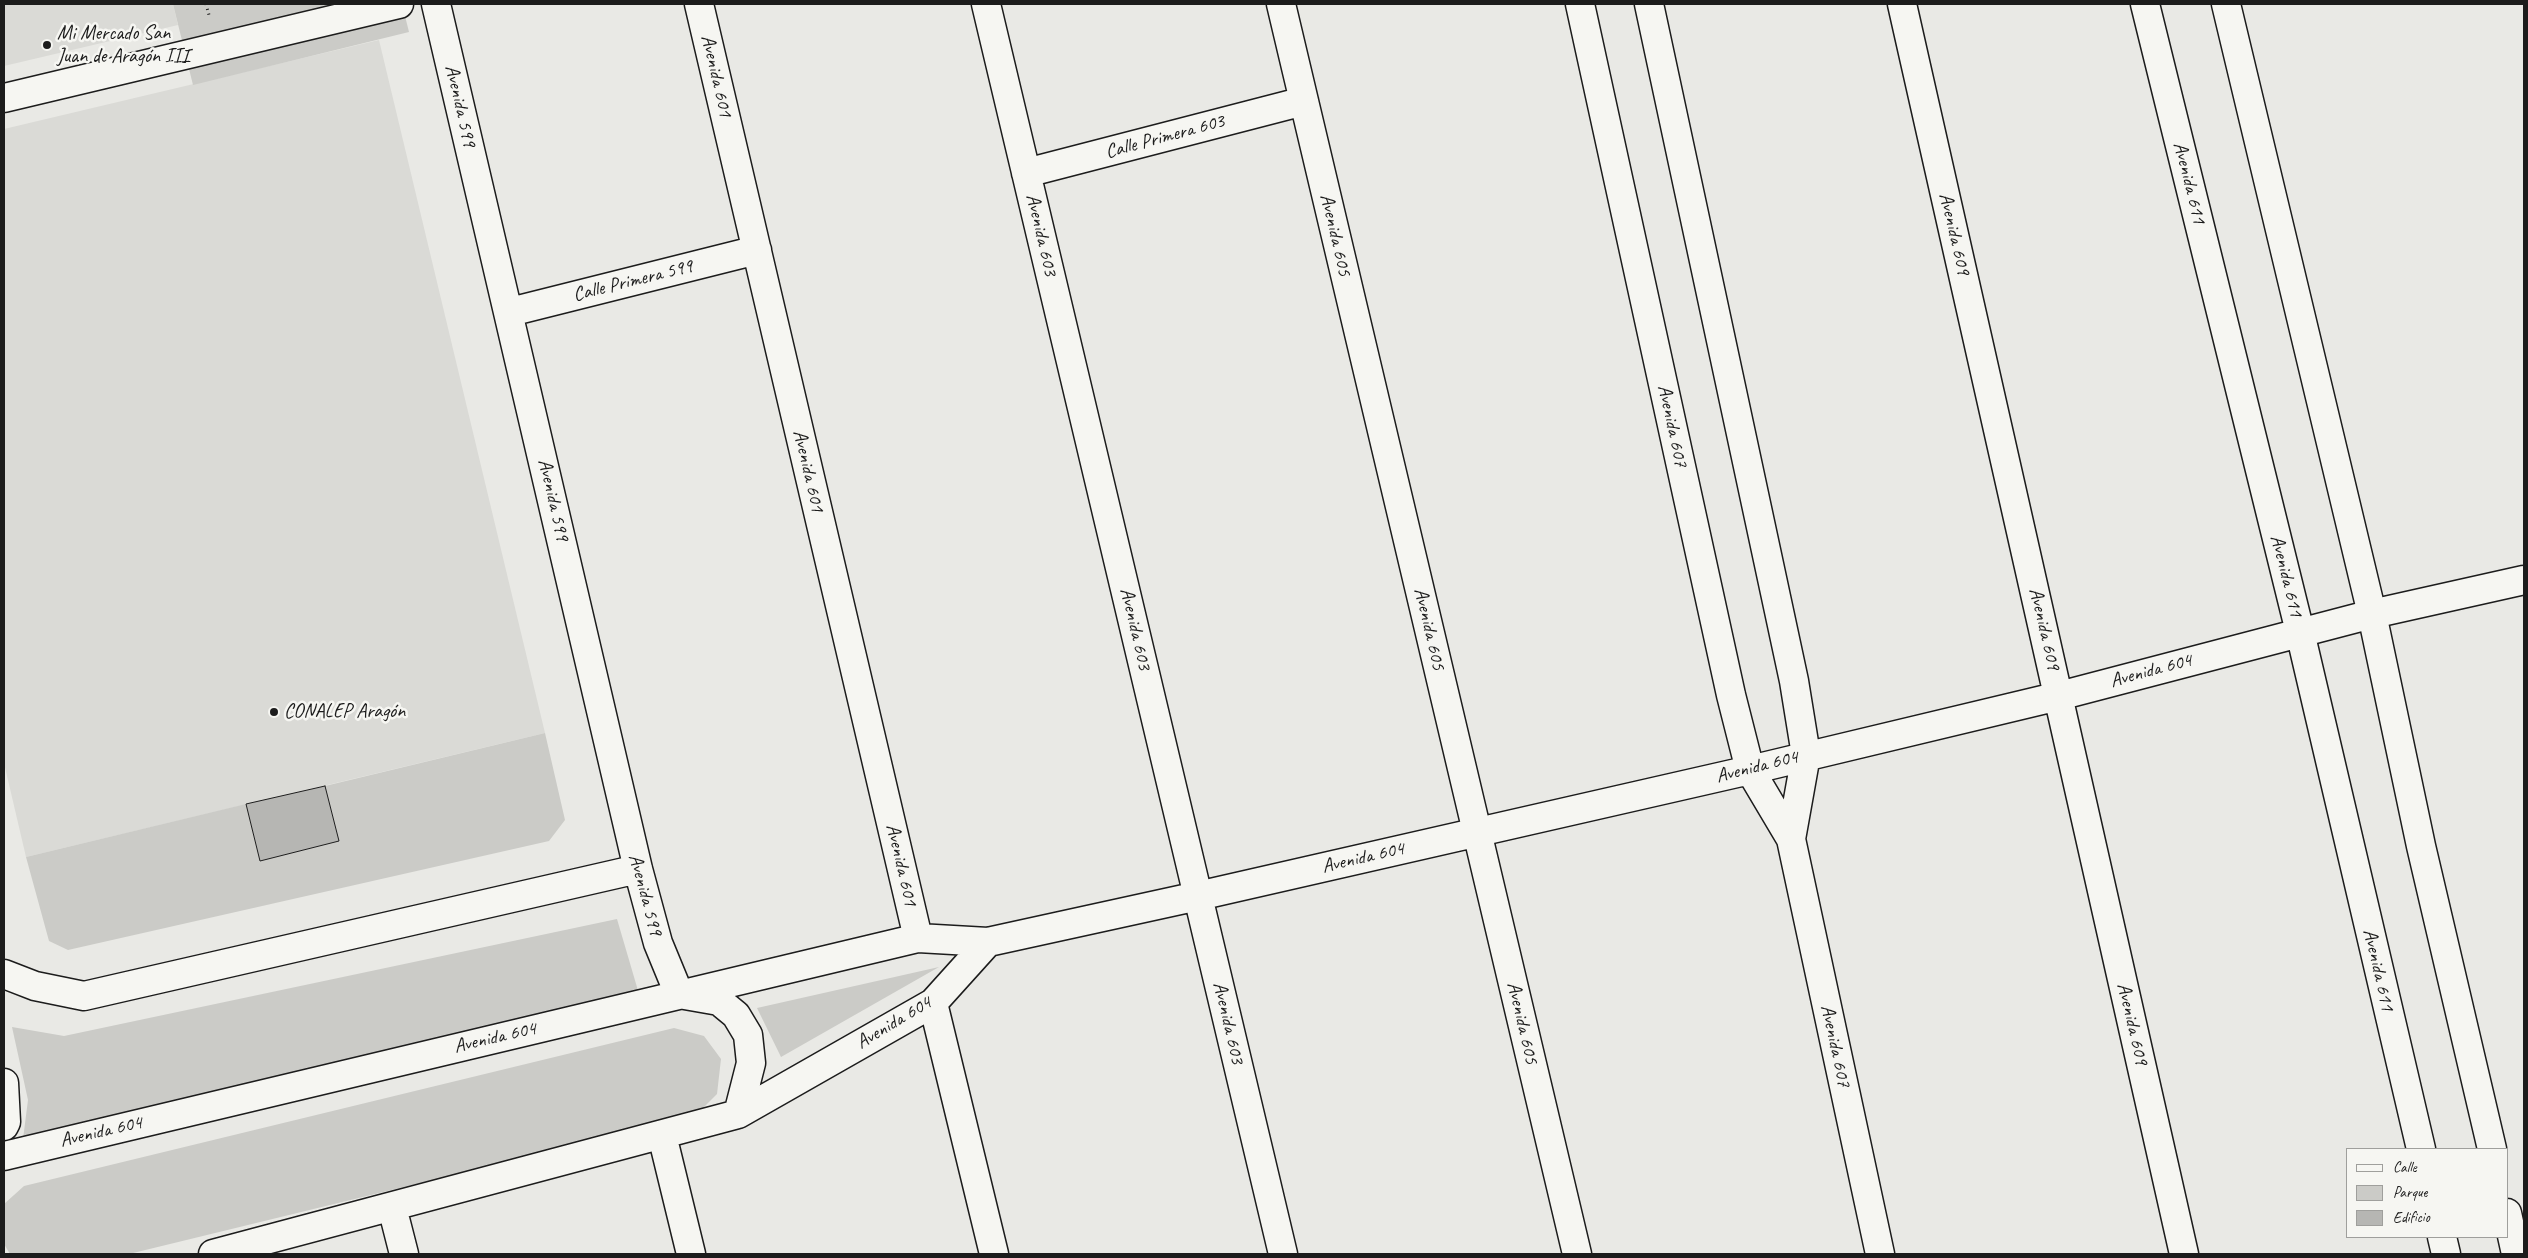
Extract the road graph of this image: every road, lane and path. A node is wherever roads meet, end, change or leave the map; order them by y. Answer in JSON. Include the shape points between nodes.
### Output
{"nodes":[{"id":1,"x":399,"y":4,"type":"edge"},
{"id":2,"x":436,"y":4,"type":"edge"},
{"id":3,"x":699,"y":4,"type":"edge"},
{"id":4,"x":986,"y":4,"type":"edge"},
{"id":5,"x":1281,"y":4,"type":"edge"},
{"id":6,"x":1580,"y":4,"type":"edge"},
{"id":7,"x":1649,"y":4,"type":"edge"},
{"id":8,"x":1902,"y":4,"type":"edge"},
{"id":9,"x":2145,"y":4,"type":"edge"},
{"id":10,"x":2226,"y":4,"type":"edge"},
{"id":11,"x":4,"y":98,"type":"edge"},
{"id":12,"x":1304,"y":101,"type":"junction"},
{"id":13,"x":1026,"y":173,"type":"junction"},
{"id":14,"x":756,"y":250,"type":"junction"},
{"id":15,"x":510,"y":312,"type":"junction"},
{"id":16,"x":2524,"y":580,"type":"edge"},
{"id":17,"x":2372,"y":614,"type":"junction"},
{"id":18,"x":2300,"y":632,"type":"junction"},
{"id":19,"x":2059,"y":696,"type":"junction"},
{"id":20,"x":1806,"y":755,"type":"junction"},
{"id":21,"x":1750,"y":770,"type":"junction"},
{"id":22,"x":1477,"y":832,"type":"junction"},
{"id":23,"x":1791,"y":839,"type":"junction"},
{"id":24,"x":638,"y":869,"type":"junction"},
{"id":25,"x":1198,"y":896,"type":"junction"},
{"id":26,"x":918,"y":938,"type":"junction"},
{"id":27,"x":988,"y":942,"type":"junction"},
{"id":28,"x":4,"y":974,"type":"edge"},
{"id":29,"x":679,"y":994,"type":"junction"},
{"id":30,"x":933,"y":1003,"type":"junction"},
{"id":31,"x":4,"y":1083,"type":"edge"},
{"id":32,"x":738,"y":1114,"type":"junction"},
{"id":33,"x":4,"y":1126,"type":"edge"},
{"id":34,"x":662,"y":1135,"type":"junction"},
{"id":35,"x":2421,"y":1148,"type":"edge"},
{"id":36,"x":2492,"y":1148,"type":"edge"},
{"id":37,"x":4,"y":1156,"type":"edge"},
{"id":38,"x":392,"y":1207,"type":"junction"},
{"id":39,"x":2508,"y":1218,"type":"edge"},
{"id":40,"x":2442,"y":1238,"type":"edge"},
{"id":41,"x":213,"y":1254,"type":"edge"},
{"id":42,"x":404,"y":1254,"type":"edge"},
{"id":43,"x":691,"y":1254,"type":"edge"},
{"id":44,"x":994,"y":1254,"type":"edge"},
{"id":45,"x":1283,"y":1254,"type":"edge"},
{"id":46,"x":1576,"y":1254,"type":"edge"},
{"id":47,"x":1880,"y":1254,"type":"edge"},
{"id":48,"x":2184,"y":1254,"type":"edge"},
{"id":49,"x":2446,"y":1254,"type":"edge"},
{"id":50,"x":2516,"y":1254,"type":"edge"}],
"edges":[{"from":1,"to":11,"type":"street"},
{"from":2,"to":15,"type":"street","name":"Avenida 599"},
{"from":3,"to":14,"type":"street","name":"Avenida 601"},
{"from":4,"to":13,"type":"street","name":"Avenida 603"},
{"from":5,"to":12,"type":"street","name":"Avenida 605"},
{"from":6,"to":21,"type":"street","name":"Avenida 607"},
{"from":7,"to":20,"type":"street","name":"Avenida 607","via":[[1794,681]]},
{"from":8,"to":19,"type":"street","name":"Avenida 609"},
{"from":9,"to":18,"type":"street","name":"Avenida 611"},
{"from":10,"to":17,"type":"street"},
{"from":12,"to":13,"type":"street","name":"Calle Primera 603"},
{"from":12,"to":22,"type":"street","name":"Avenida 605"},
{"from":13,"to":25,"type":"street","name":"Avenida 603"},
{"from":14,"to":15,"type":"street","name":"Calle Primera 599"},
{"from":14,"to":26,"type":"street","name":"Avenida 601"},
{"from":15,"to":24,"type":"street","name":"Avenida 599"},
{"from":16,"to":17,"type":"street","name":"Avenida 604"},
{"from":17,"to":18,"type":"street","name":"Avenida 604"},
{"from":17,"to":36,"type":"street","via":[[2421,846]]},
{"from":18,"to":19,"type":"street","name":"Avenida 604"},
{"from":18,"to":35,"type":"street","name":"Avenida 611"},
{"from":19,"to":20,"type":"street","name":"Avenida 604"},
{"from":19,"to":48,"type":"street","name":"Avenida 609"},
{"from":20,"to":21,"type":"street","name":"Avenida 604"},
{"from":20,"to":23,"type":"street","name":"Avenida 607"},
{"from":21,"to":22,"type":"street","name":"Avenida 604"},
{"from":21,"to":23,"type":"street","name":"Avenida 607"},
{"from":22,"to":25,"type":"street","name":"Avenida 604"},
{"from":22,"to":46,"type":"street","name":"Avenida 605"},
{"from":23,"to":47,"type":"street","name":"Avenida 607"},
{"from":24,"to":28,"type":"street","via":[[84,996],[35,986]]},
{"from":24,"to":29,"type":"street","name":"Avenida 599","via":[[658,943]]},
{"from":25,"to":27,"type":"street","name":"Avenida 604"},
{"from":25,"to":45,"type":"street","name":"Avenida 603"},
{"from":26,"to":27,"type":"street","name":"Avenida 604"},
{"from":26,"to":29,"type":"street","name":"Avenida 604"},
{"from":27,"to":30,"type":"street","name":"Avenida 604"},
{"from":29,"to":32,"type":"street","via":[[719,1001],[736,1015],[748,1035],[751,1063]]},
{"from":29,"to":37,"type":"street","name":"Avenida 604"},
{"from":30,"to":32,"type":"street","name":"Avenida 604"},
{"from":30,"to":44,"type":"street"},
{"from":31,"to":33,"type":"street"},
{"from":32,"to":34,"type":"street","name":"Avenida 604"},
{"from":34,"to":38,"type":"street","name":"Avenida 604"},
{"from":34,"to":43,"type":"street"},
{"from":38,"to":41,"type":"street","name":"Avenida 604"},
{"from":38,"to":42,"type":"street"},
{"from":39,"to":50,"type":"street"},
{"from":40,"to":49,"type":"street"}]}
